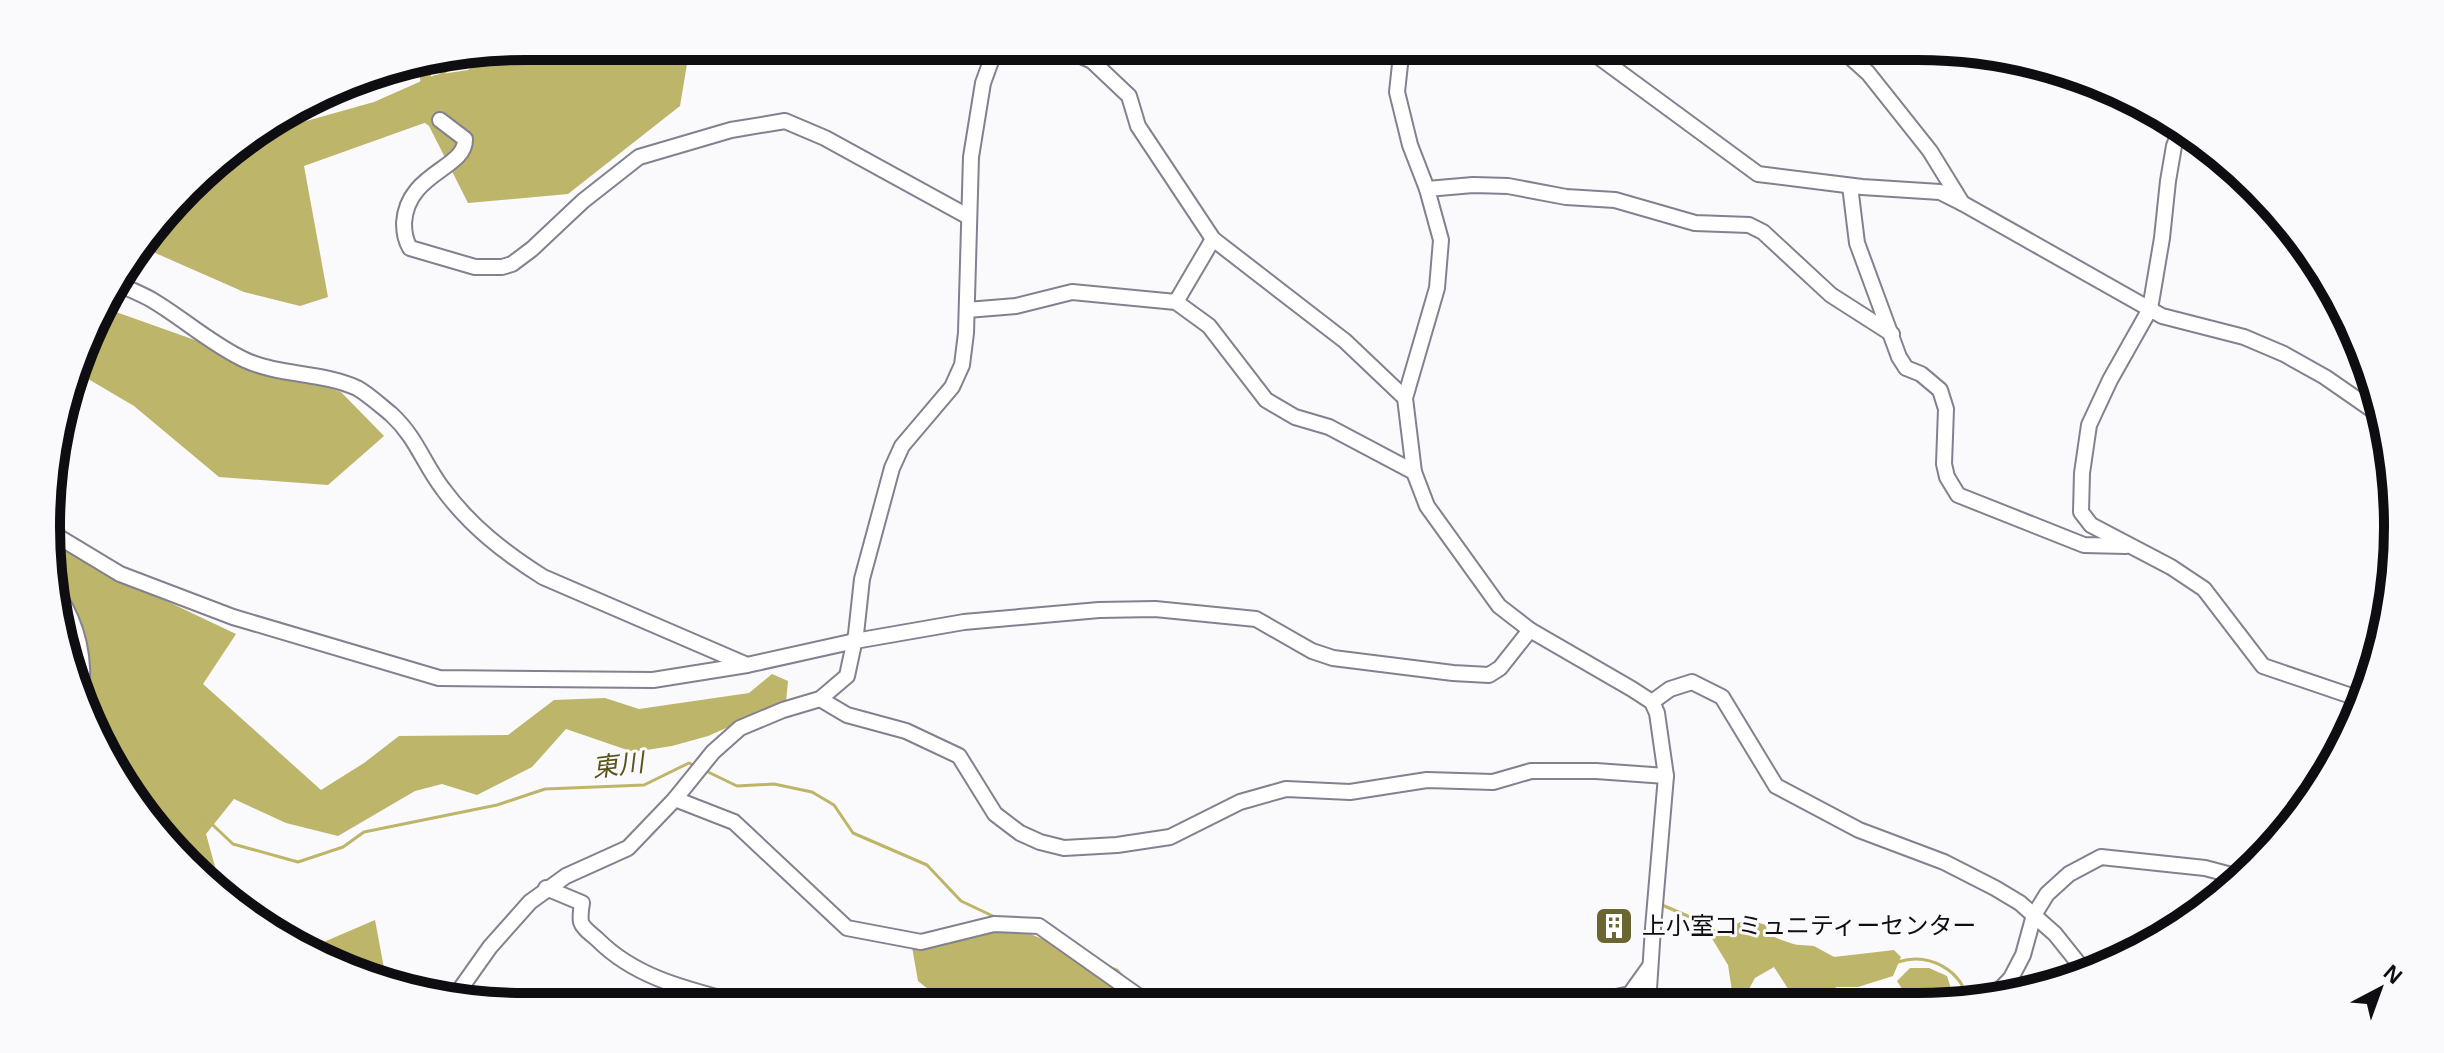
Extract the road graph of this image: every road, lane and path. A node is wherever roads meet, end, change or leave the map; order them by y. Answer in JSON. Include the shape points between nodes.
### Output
{"nodes":[{"id":1,"x":992,"y":60,"type":"edge"},
{"id":2,"x":1090,"y":60,"type":"edge"},
{"id":3,"x":1400,"y":60,"type":"edge"},
{"id":4,"x":1612,"y":60,"type":"edge"},
{"id":5,"x":1854,"y":60,"type":"edge"},
{"id":6,"x":440,"y":120,"type":"dead end"},
{"id":7,"x":2178,"y":139,"type":"edge"},
{"id":8,"x":1850,"y":186,"type":"junction"},
{"id":9,"x":1427,"y":189,"type":"junction"},
{"id":10,"x":1962,"y":203,"type":"junction"},
{"id":11,"x":969,"y":217,"type":"junction"},
{"id":12,"x":1213,"y":239,"type":"junction"},
{"id":13,"x":126,"y":288,"type":"edge"},
{"id":14,"x":1176,"y":302,"type":"junction"},
{"id":15,"x":2150,"y":309,"type":"junction"},
{"id":16,"x":967,"y":310,"type":"junction"},
{"id":17,"x":1893,"y":335,"type":"junction"},
{"id":18,"x":1405,"y":398,"type":"junction"},
{"id":19,"x":2368,"y":407,"type":"edge"},
{"id":20,"x":1414,"y":472,"type":"junction"},
{"id":21,"x":60,"y":538,"type":"edge"},
{"id":22,"x":2133,"y":546,"type":"junction"},
{"id":23,"x":68,"y":611,"type":"edge"},
{"id":24,"x":1530,"y":630,"type":"junction"},
{"id":25,"x":855,"y":641,"type":"junction"},
{"id":26,"x":747,"y":665,"type":"junction"},
{"id":27,"x":83,"y":669,"type":"edge"},
{"id":28,"x":2351,"y":696,"type":"edge"},
{"id":29,"x":820,"y":699,"type":"junction"},
{"id":30,"x":1652,"y":702,"type":"junction"},
{"id":31,"x":1666,"y":776,"type":"junction"},
{"id":32,"x":675,"y":799,"type":"junction"},
{"id":33,"x":2228,"y":874,"type":"edge"},
{"id":34,"x":546,"y":888,"type":"junction"},
{"id":35,"x":2034,"y":915,"type":"junction"},
{"id":36,"x":2079,"y":964,"type":"edge"},
{"id":37,"x":1650,"y":966,"type":"junction"},
{"id":38,"x":2005,"y":985,"type":"edge"},
{"id":39,"x":461,"y":988,"type":"edge"},
{"id":40,"x":703,"y":993,"type":"edge"},
{"id":41,"x":1134,"y":993,"type":"edge"},
{"id":42,"x":1631,"y":993,"type":"edge"},
{"id":43,"x":1650,"y":993,"type":"edge"}],
"edges":[{"from":1,"to":11,"type":"street","via":[[971,157]]},
{"from":2,"to":12,"type":"street","via":[[1129,96],[1138,126]]},
{"from":3,"to":9,"type":"street","via":[[1397,92]]},
{"from":4,"to":8,"type":"street","via":[[1758,174]]},
{"from":5,"to":10,"type":"street","via":[[1930,151]]},
{"from":6,"to":11,"type":"street","via":[[461,133],[464,148],[452,163],[425,179],[410,199],[406,244],[475,267],[512,264],[639,157],[731,130],[785,121]]},
{"from":7,"to":15,"type":"street"},
{"from":8,"to":10,"type":"street","via":[[1940,192]]},
{"from":8,"to":17,"type":"street","via":[[1857,243]]},
{"from":9,"to":17,"type":"street","via":[[1508,186],[1615,200],[1695,223],[1749,225],[1831,295]]},
{"from":9,"to":18,"type":"street","via":[[1441,256]]},
{"from":10,"to":15,"type":"street"},
{"from":11,"to":16,"type":"street"},
{"from":12,"to":14,"type":"street"},
{"from":12,"to":18,"type":"street","via":[[1345,341]]},
{"from":13,"to":26,"type":"street","via":[[263,368],[358,389],[401,425],[442,488],[512,558],[543,577]]},
{"from":14,"to":16,"type":"street","via":[[1072,292],[1016,306]]},
{"from":14,"to":20,"type":"street","via":[[1209,326],[1266,400]]},
{"from":15,"to":19,"type":"street","via":[[2284,354]]},
{"from":15,"to":22,"type":"street","via":[[2089,425],[2082,473],[2081,512],[2091,525]]},
{"from":16,"to":25,"type":"street","via":[[962,365],[952,387],[902,446],[892,468],[862,579]]},
{"from":17,"to":22,"type":"street","via":[[1906,368],[1940,390],[1946,409],[1944,464],[1958,495],[2084,545]]},
{"from":18,"to":20,"type":"street"},
{"from":20,"to":24,"type":"street","via":[[1427,506],[1462,557],[1499,606]]},
{"from":21,"to":26,"type":"street","via":[[120,574],[233,617],[439,678],[653,680]]},
{"from":22,"to":28,"type":"street","via":[[2204,589],[2263,666]]},
{"from":23,"to":27,"type":"street"},
{"from":24,"to":25,"type":"street","via":[[1489,675],[1333,658],[1256,619],[1155,609],[964,622]]},
{"from":24,"to":30,"type":"street"},
{"from":25,"to":26,"type":"street"},
{"from":25,"to":29,"type":"street","via":[[847,676]]},
{"from":29,"to":31,"type":"street","via":[[847,715],[906,731],[959,756],[995,814],[1020,833],[1064,848],[1170,837],[1240,802],[1286,789],[1350,792],[1427,780],[1493,782],[1531,771]]},
{"from":29,"to":32,"type":"street","via":[[740,728]]},
{"from":30,"to":31,"type":"street"},
{"from":30,"to":35,"type":"street","via":[[1692,682],[1708,688],[1722,697],[1776,786],[1859,830],[1944,862]]},
{"from":31,"to":37,"type":"street"},
{"from":32,"to":34,"type":"street","via":[[628,848]]},
{"from":32,"to":41,"type":"street","via":[[734,822],[847,928],[921,942],[994,924],[1039,926]]},
{"from":33,"to":35,"type":"street","via":[[2101,857],[2069,874]]},
{"from":34,"to":39,"type":"street","via":[[490,947]]},
{"from":34,"to":40,"type":"street","via":[[582,903],[584,927],[644,973]]},
{"from":35,"to":36,"type":"street"},
{"from":35,"to":38,"type":"street","via":[[2022,958]]},
{"from":37,"to":42,"type":"street"},
{"from":37,"to":43,"type":"street"}]}
